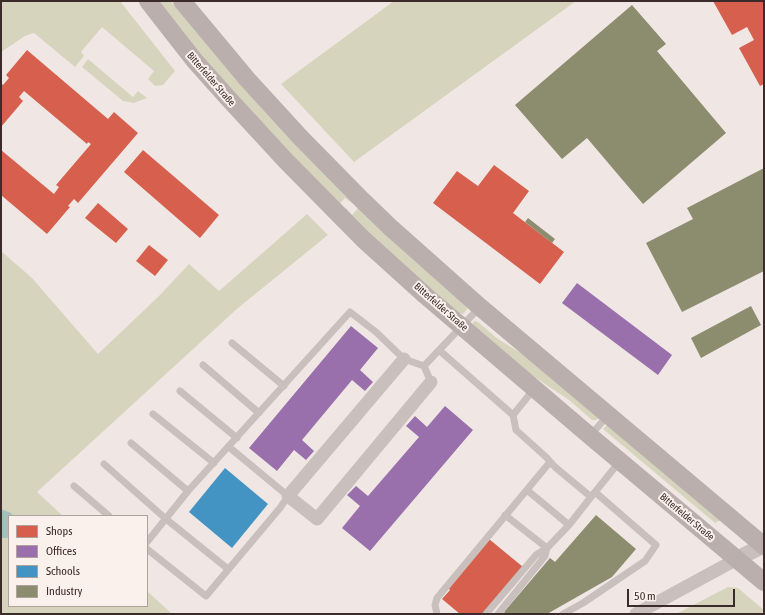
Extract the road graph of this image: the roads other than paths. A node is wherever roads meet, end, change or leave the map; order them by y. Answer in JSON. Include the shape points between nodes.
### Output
{"nodes":[{"id":1,"x":148,"y":1,"type":"edge"},
{"id":2,"x":182,"y":1,"type":"edge"},
{"id":3,"x":480,"y":307,"type":"junction"},
{"id":4,"x":462,"y":326,"type":"junction"},
{"id":5,"x":232,"y":343,"type":"dead end"},
{"id":6,"x":439,"y":350,"type":"junction"},
{"id":7,"x":404,"y":360,"type":"junction"},
{"id":8,"x":204,"y":365,"type":"dead end"},
{"id":9,"x":424,"y":366,"type":"junction"},
{"id":10,"x":431,"y":382,"type":"joint"},
{"id":11,"x":284,"y":386,"type":"junction"},
{"id":12,"x":535,"y":388,"type":"junction"},
{"id":13,"x":180,"y":392,"type":"dead end"},
{"id":14,"x":259,"y":413,"type":"junction"},
{"id":15,"x":153,"y":414,"type":"dead end"},
{"id":16,"x":513,"y":415,"type":"junction"},
{"id":17,"x":608,"y":415,"type":"junction"},
{"id":18,"x":590,"y":436,"type":"junction"},
{"id":19,"x":237,"y":438,"type":"junction"},
{"id":20,"x":130,"y":443,"type":"dead end"},
{"id":21,"x":229,"y":447,"type":"junction"},
{"id":22,"x":620,"y":461,"type":"junction"},
{"id":23,"x":550,"y":462,"type":"junction"},
{"id":24,"x":214,"y":463,"type":"junction"},
{"id":25,"x":104,"y":464,"type":"dead end"},
{"id":26,"x":74,"y":486,"type":"dead end"},
{"id":27,"x":527,"y":490,"type":"junction"},
{"id":28,"x":188,"y":491,"type":"junction"},
{"id":29,"x":593,"y":495,"type":"junction"},
{"id":30,"x":288,"y":496,"type":"junction"},
{"id":31,"x":108,"y":515,"type":"edge"},
{"id":32,"x":505,"y":515,"type":"junction"},
{"id":33,"x":166,"y":519,"type":"junction"},
{"id":34,"x":569,"y":525,"type":"junction"},
{"id":35,"x":148,"y":541,"type":"edge"},
{"id":36,"x":764,"y":545,"type":"edge"},
{"id":37,"x":547,"y":548,"type":"junction"},
{"id":38,"x":148,"y":550,"type":"edge"},
{"id":39,"x":737,"y":559,"type":"junction"},
{"id":40,"x":228,"y":569,"type":"junction"},
{"id":41,"x":764,"y":582,"type":"edge"},
{"id":42,"x":437,"y":614,"type":"edge"},
{"id":43,"x":486,"y":614,"type":"edge"},
{"id":44,"x":498,"y":614,"type":"edge"},
{"id":45,"x":563,"y":614,"type":"edge"},
{"id":46,"x":636,"y":614,"type":"edge"}],
"edges":[{"from":1,"to":4,"type":"main road","name":"Bitterfelder Straße","via":[[222,92],[316,192],[363,239]]},
{"from":2,"to":3,"type":"main road","via":[[247,79],[328,166],[390,227]]},
{"from":3,"to":4,"type":"lane"},
{"from":3,"to":17,"type":"main road"},
{"from":4,"to":6,"type":"lane"},
{"from":4,"to":12,"type":"main road","name":"Bitterfelder Straße"},
{"from":5,"to":11,"type":"lane"},
{"from":6,"to":9,"type":"lane"},
{"from":6,"to":16,"type":"lane"},
{"from":7,"to":9,"type":"lane"},
{"from":7,"to":11,"type":"lane","via":[[376,332],[350,312]]},
{"from":7,"to":30,"type":"street"},
{"from":8,"to":14,"type":"lane"},
{"from":9,"to":10,"type":"lane"},
{"from":10,"to":30,"type":"street","via":[[317,519]]},
{"from":11,"to":14,"type":"lane"},
{"from":12,"to":16,"type":"lane"},
{"from":12,"to":18,"type":"main road","name":"Bitterfelder Straße"},
{"from":13,"to":19,"type":"lane"},
{"from":14,"to":19,"type":"lane"},
{"from":15,"to":24,"type":"lane"},
{"from":16,"to":23,"type":"lane","via":[[516,430]]},
{"from":17,"to":18,"type":"lane"},
{"from":17,"to":36,"type":"main road"},
{"from":18,"to":22,"type":"main road","name":"Bitterfelder Straße"},
{"from":19,"to":21,"type":"lane"},
{"from":20,"to":28,"type":"lane"},
{"from":21,"to":24,"type":"lane"},
{"from":21,"to":30,"type":"lane"},
{"from":22,"to":29,"type":"lane"},
{"from":22,"to":39,"type":"main road","name":"Bitterfelder Straße"},
{"from":23,"to":27,"type":"lane"},
{"from":23,"to":29,"type":"lane"},
{"from":24,"to":28,"type":"lane"},
{"from":25,"to":33,"type":"lane"},
{"from":26,"to":31,"type":"lane"},
{"from":27,"to":32,"type":"lane"},
{"from":27,"to":34,"type":"lane"},
{"from":28,"to":33,"type":"lane"},
{"from":29,"to":34,"type":"lane"},
{"from":29,"to":45,"type":"lane","via":[[656,546],[645,561]]},
{"from":30,"to":40,"type":"lane"},
{"from":32,"to":37,"type":"lane"},
{"from":32,"to":42,"type":"lane","via":[[437,598]]},
{"from":33,"to":35,"type":"lane"},
{"from":33,"to":40,"type":"lane"},
{"from":34,"to":37,"type":"lane"},
{"from":36,"to":39,"type":"street"},
{"from":37,"to":43,"type":"lane","via":[[536,555]]},
{"from":37,"to":44,"type":"lane","via":[[545,556]]},
{"from":38,"to":40,"type":"lane","via":[[206,596]]},
{"from":39,"to":41,"type":"main road","name":"Bitterfelder Straße"},
{"from":39,"to":46,"type":"street"}]}
